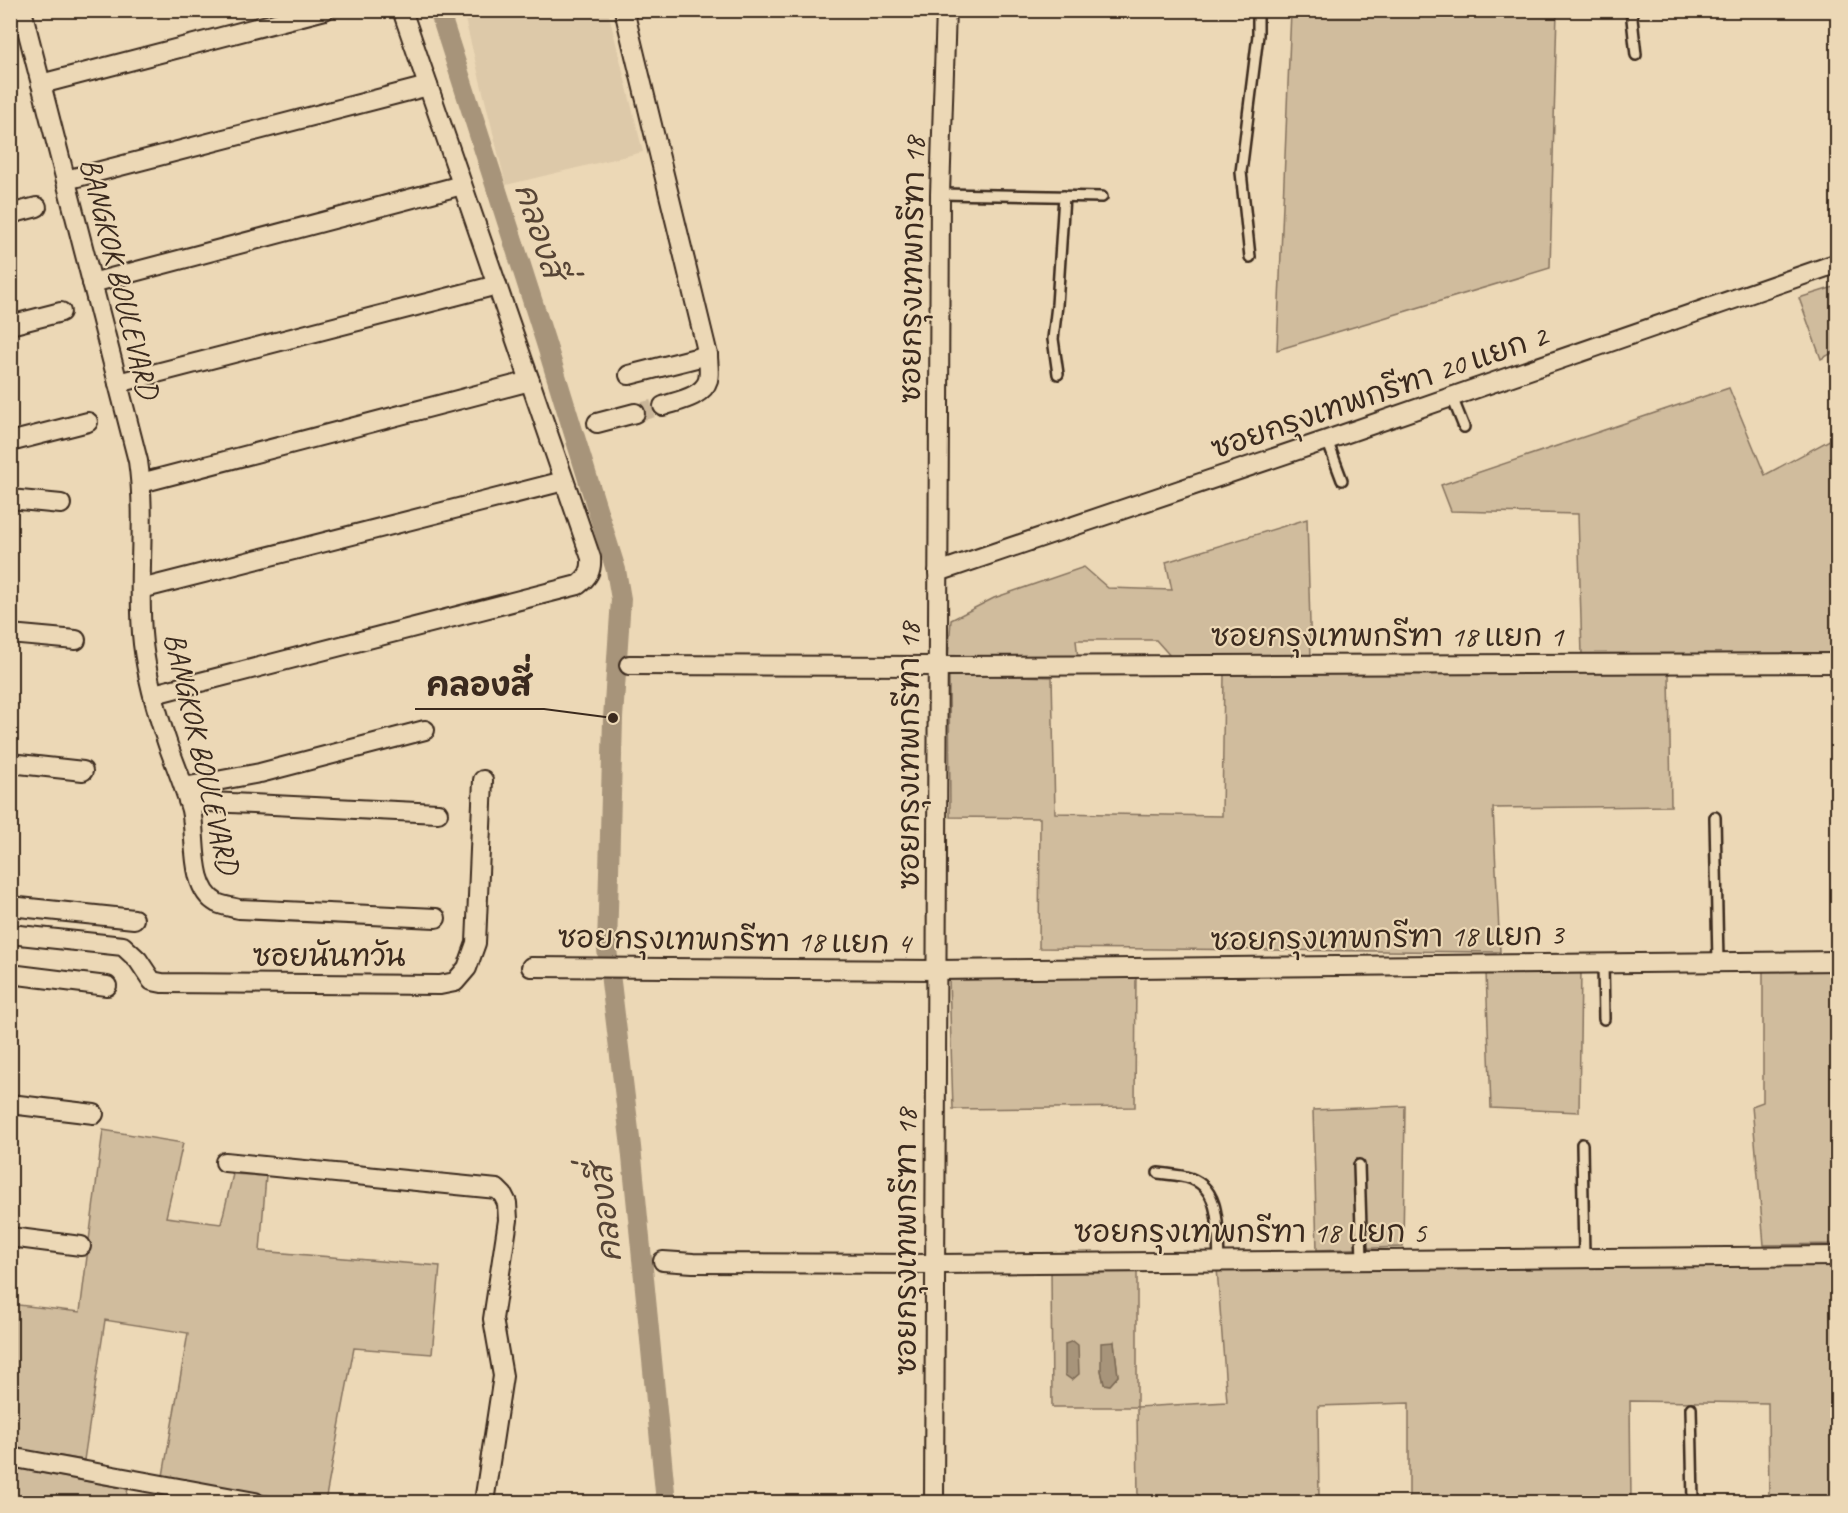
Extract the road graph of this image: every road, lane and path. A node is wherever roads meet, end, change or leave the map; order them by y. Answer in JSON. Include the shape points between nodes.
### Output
{"nodes":[{"id":1,"x":22,"y":10,"type":"edge"},
{"id":2,"x":325,"y":10,"type":"edge"},
{"id":3,"x":402,"y":10,"type":"edge"},
{"id":4,"x":624,"y":10,"type":"edge"},
{"id":5,"x":946,"y":10,"type":"edge"},
{"id":6,"x":1258,"y":10,"type":"edge"},
{"id":7,"x":1631,"y":10,"type":"edge"},
{"id":8,"x":1636,"y":56,"type":"dead end"},
{"id":9,"x":41,"y":84,"type":"junction"},
{"id":10,"x":428,"y":86,"type":"junction"},
{"id":11,"x":66,"y":180,"type":"junction"},
{"id":12,"x":462,"y":184,"type":"junction"},
{"id":13,"x":940,"y":194,"type":"junction"},
{"id":14,"x":1064,"y":196,"type":"junction"},
{"id":15,"x":1101,"y":196,"type":"dead end"},
{"id":16,"x":37,"y":207,"type":"dead end"},
{"id":17,"x":10,"y":213,"type":"edge"},
{"id":18,"x":1250,"y":257,"type":"dead end"},
{"id":19,"x":1838,"y":263,"type":"edge"},
{"id":20,"x":92,"y":283,"type":"junction"},
{"id":21,"x":497,"y":285,"type":"junction"},
{"id":22,"x":61,"y":312,"type":"dead end"},
{"id":23,"x":10,"y":325,"type":"edge"},
{"id":24,"x":708,"y":355,"type":"junction"},
{"id":25,"x":1058,"y":374,"type":"dead end"},
{"id":26,"x":629,"y":375,"type":"dead end"},
{"id":27,"x":530,"y":381,"type":"junction"},
{"id":28,"x":118,"y":383,"type":"junction"},
{"id":29,"x":1452,"y":397,"type":"junction"},
{"id":30,"x":663,"y":406,"type":"tunnel mouth"},
{"id":31,"x":635,"y":412,"type":"tunnel mouth"},
{"id":32,"x":88,"y":422,"type":"dead end"},
{"id":33,"x":597,"y":423,"type":"dead end"},
{"id":34,"x":1464,"y":427,"type":"dead end"},
{"id":35,"x":1327,"y":440,"type":"junction"},
{"id":36,"x":10,"y":442,"type":"edge"},
{"id":37,"x":1342,"y":480,"type":"dead end"},
{"id":38,"x":564,"y":481,"type":"junction"},
{"id":39,"x":141,"y":483,"type":"junction"},
{"id":40,"x":10,"y":499,"type":"edge"},
{"id":41,"x":61,"y":504,"type":"dead end"},
{"id":42,"x":938,"y":572,"type":"junction"},
{"id":43,"x":141,"y":589,"type":"junction"},
{"id":44,"x":10,"y":634,"type":"edge"},
{"id":45,"x":76,"y":640,"type":"dead end"},
{"id":46,"x":1838,"y":663,"type":"edge"},
{"id":47,"x":629,"y":665,"type":"dead end"},
{"id":48,"x":938,"y":666,"type":"junction"},
{"id":49,"x":154,"y":694,"type":"junction"},
{"id":50,"x":425,"y":730,"type":"dead end"},
{"id":51,"x":10,"y":763,"type":"edge"},
{"id":52,"x":83,"y":771,"type":"dead end"},
{"id":53,"x":483,"y":780,"type":"dead end"},
{"id":54,"x":186,"y":794,"type":"junction"},
{"id":55,"x":438,"y":813,"type":"dead end"},
{"id":56,"x":1715,"y":816,"type":"dead end"},
{"id":57,"x":10,"y":906,"type":"edge"},
{"id":58,"x":436,"y":918,"type":"dead end"},
{"id":59,"x":134,"y":919,"type":"dead end"},
{"id":60,"x":10,"y":934,"type":"edge"},
{"id":61,"x":1838,"y":961,"type":"edge"},
{"id":62,"x":1718,"y":962,"type":"junction"},
{"id":63,"x":1603,"y":964,"type":"junction"},
{"id":64,"x":531,"y":967,"type":"dead end"},
{"id":65,"x":936,"y":970,"type":"junction"},
{"id":66,"x":10,"y":975,"type":"edge"},
{"id":67,"x":107,"y":986,"type":"dead end"},
{"id":68,"x":1604,"y":1019,"type":"dead end"},
{"id":69,"x":10,"y":1104,"type":"edge"},
{"id":70,"x":94,"y":1114,"type":"dead end"},
{"id":71,"x":1582,"y":1144,"type":"dead end"},
{"id":72,"x":225,"y":1162,"type":"dead end"},
{"id":73,"x":1359,"y":1166,"type":"dead end"},
{"id":74,"x":1158,"y":1173,"type":"dead end"},
{"id":75,"x":10,"y":1237,"type":"edge"},
{"id":76,"x":81,"y":1246,"type":"dead end"},
{"id":77,"x":1838,"y":1256,"type":"edge"},
{"id":78,"x":1584,"y":1258,"type":"junction"},
{"id":79,"x":1362,"y":1260,"type":"junction"},
{"id":80,"x":663,"y":1261,"type":"dead end"},
{"id":81,"x":1219,"y":1261,"type":"junction"},
{"id":82,"x":935,"y":1263,"type":"junction"},
{"id":83,"x":1691,"y":1408,"type":"dead end"},
{"id":84,"x":10,"y":1458,"type":"edge"},
{"id":85,"x":255,"y":1503,"type":"edge"},
{"id":86,"x":484,"y":1503,"type":"edge"},
{"id":87,"x":934,"y":1503,"type":"edge"},
{"id":88,"x":1692,"y":1503,"type":"edge"}],
"edges":[{"from":1,"to":9,"type":"street","name":"BANGKOK BOULEVARD"},
{"from":2,"to":9,"type":"street"},
{"from":3,"to":10,"type":"street"},
{"from":4,"to":24,"type":"street"},
{"from":5,"to":13,"type":"street","name":"ซอยกรุงเทพกรีฑา 18"},
{"from":6,"to":18,"type":"lane","via":[[1241,172]]},
{"from":7,"to":8,"type":"lane"},
{"from":9,"to":11,"type":"street","name":"BANGKOK BOULEVARD"},
{"from":10,"to":11,"type":"street"},
{"from":10,"to":12,"type":"street"},
{"from":11,"to":20,"type":"street","name":"BANGKOK BOULEVARD"},
{"from":12,"to":20,"type":"street"},
{"from":12,"to":21,"type":"street"},
{"from":13,"to":14,"type":"lane"},
{"from":13,"to":42,"type":"street","name":"ซอยกรุงเทพกรีฑา 18"},
{"from":14,"to":15,"type":"lane"},
{"from":14,"to":25,"type":"lane","via":[[1053,339]]},
{"from":16,"to":17,"type":"street"},
{"from":19,"to":29,"type":"street","name":"ซอยกรุงเทพกรีฑา 20 แยก 2"},
{"from":20,"to":28,"type":"street","name":"BANGKOK BOULEVARD"},
{"from":21,"to":27,"type":"street"},
{"from":21,"to":28,"type":"street"},
{"from":22,"to":23,"type":"street"},
{"from":24,"to":26,"type":"street"},
{"from":24,"to":30,"type":"street","via":[[704,387],[694,395]]},
{"from":27,"to":38,"type":"street"},
{"from":27,"to":39,"type":"street"},
{"from":28,"to":39,"type":"street","name":"BANGKOK BOULEVARD"},
{"from":29,"to":34,"type":"lane"},
{"from":29,"to":35,"type":"street","name":"ซอยกรุงเทพกรีฑา 20 แยก 2"},
{"from":31,"to":33,"type":"street"},
{"from":32,"to":36,"type":"street"},
{"from":35,"to":37,"type":"lane"},
{"from":35,"to":42,"type":"street","name":"ซอยกรุงเทพกรีฑา 20 แยก 2"},
{"from":38,"to":43,"type":"street"},
{"from":38,"to":49,"type":"street","via":[[591,558],[592,568],[578,585]]},
{"from":39,"to":43,"type":"street","name":"BANGKOK BOULEVARD"},
{"from":40,"to":41,"type":"street"},
{"from":42,"to":48,"type":"street","name":"ซอยกรุงเทพกรีฑา 18"},
{"from":43,"to":49,"type":"street","name":"BANGKOK BOULEVARD","via":[[143,642]]},
{"from":44,"to":45,"type":"street"},
{"from":46,"to":48,"type":"street","name":"ซอยกรุงเทพกรีฑา 18 แยก 1"},
{"from":47,"to":48,"type":"street","name":"ซอยกรุงเทพกรีฑา 18 แยก 1"},
{"from":48,"to":65,"type":"street","name":"ซอยกรุงเทพกรีฑา 18"},
{"from":49,"to":54,"type":"street","name":"BANGKOK BOULEVARD"},
{"from":50,"to":54,"type":"street"},
{"from":51,"to":52,"type":"street"},
{"from":53,"to":60,"type":"street","name":"ซอยนันทวัน","via":[[476,943],[467,969],[455,982],[162,983],[152,981],[123,946]]},
{"from":54,"to":55,"type":"street"},
{"from":54,"to":58,"type":"street","name":"BANGKOK BOULEVARD","via":[[192,813],[198,876],[205,893],[217,903],[239,909]]},
{"from":56,"to":62,"type":"lane"},
{"from":57,"to":59,"type":"street"},
{"from":61,"to":62,"type":"street","name":"ซอยกรุงเทพกรีฑา 18 แยก 3"},
{"from":62,"to":63,"type":"street","name":"ซอยกรุงเทพกรีฑา 18 แยก 3"},
{"from":63,"to":65,"type":"street","name":"ซอยกรุงเทพกรีฑา 18 แยก 3"},
{"from":63,"to":68,"type":"lane"},
{"from":64,"to":65,"type":"street","name":"ซอยกรุงเทพกรีฑา 18 แยก 4"},
{"from":65,"to":82,"type":"street","name":"ซอยกรุงเทพกรีฑา 18"},
{"from":66,"to":67,"type":"street"},
{"from":69,"to":70,"type":"street"},
{"from":71,"to":78,"type":"lane"},
{"from":72,"to":86,"type":"street","via":[[496,1189],[503,1195],[508,1220],[493,1319],[503,1376]]},
{"from":73,"to":79,"type":"lane"},
{"from":74,"to":81,"type":"lane","via":[[1188,1177],[1210,1192],[1215,1202]]},
{"from":75,"to":76,"type":"street"},
{"from":77,"to":78,"type":"street","name":"ซอยกรุงเทพกรีฑา 18 แยก 5"},
{"from":78,"to":79,"type":"street","name":"ซอยกรุงเทพกรีฑา 18 แยก 5"},
{"from":79,"to":81,"type":"street","name":"ซอยกรุงเทพกรีฑา 18 แยก 5"},
{"from":80,"to":82,"type":"street","name":"ซอยกรุงเทพกรีฑา 18 แยก 5"},
{"from":81,"to":82,"type":"street","name":"ซอยกรุงเทพกรีฑา 18 แยก 5"},
{"from":82,"to":87,"type":"street","name":"ซอยกรุงเทพกรีฑา 18"},
{"from":83,"to":88,"type":"lane"},
{"from":84,"to":85,"type":"street"}]}
